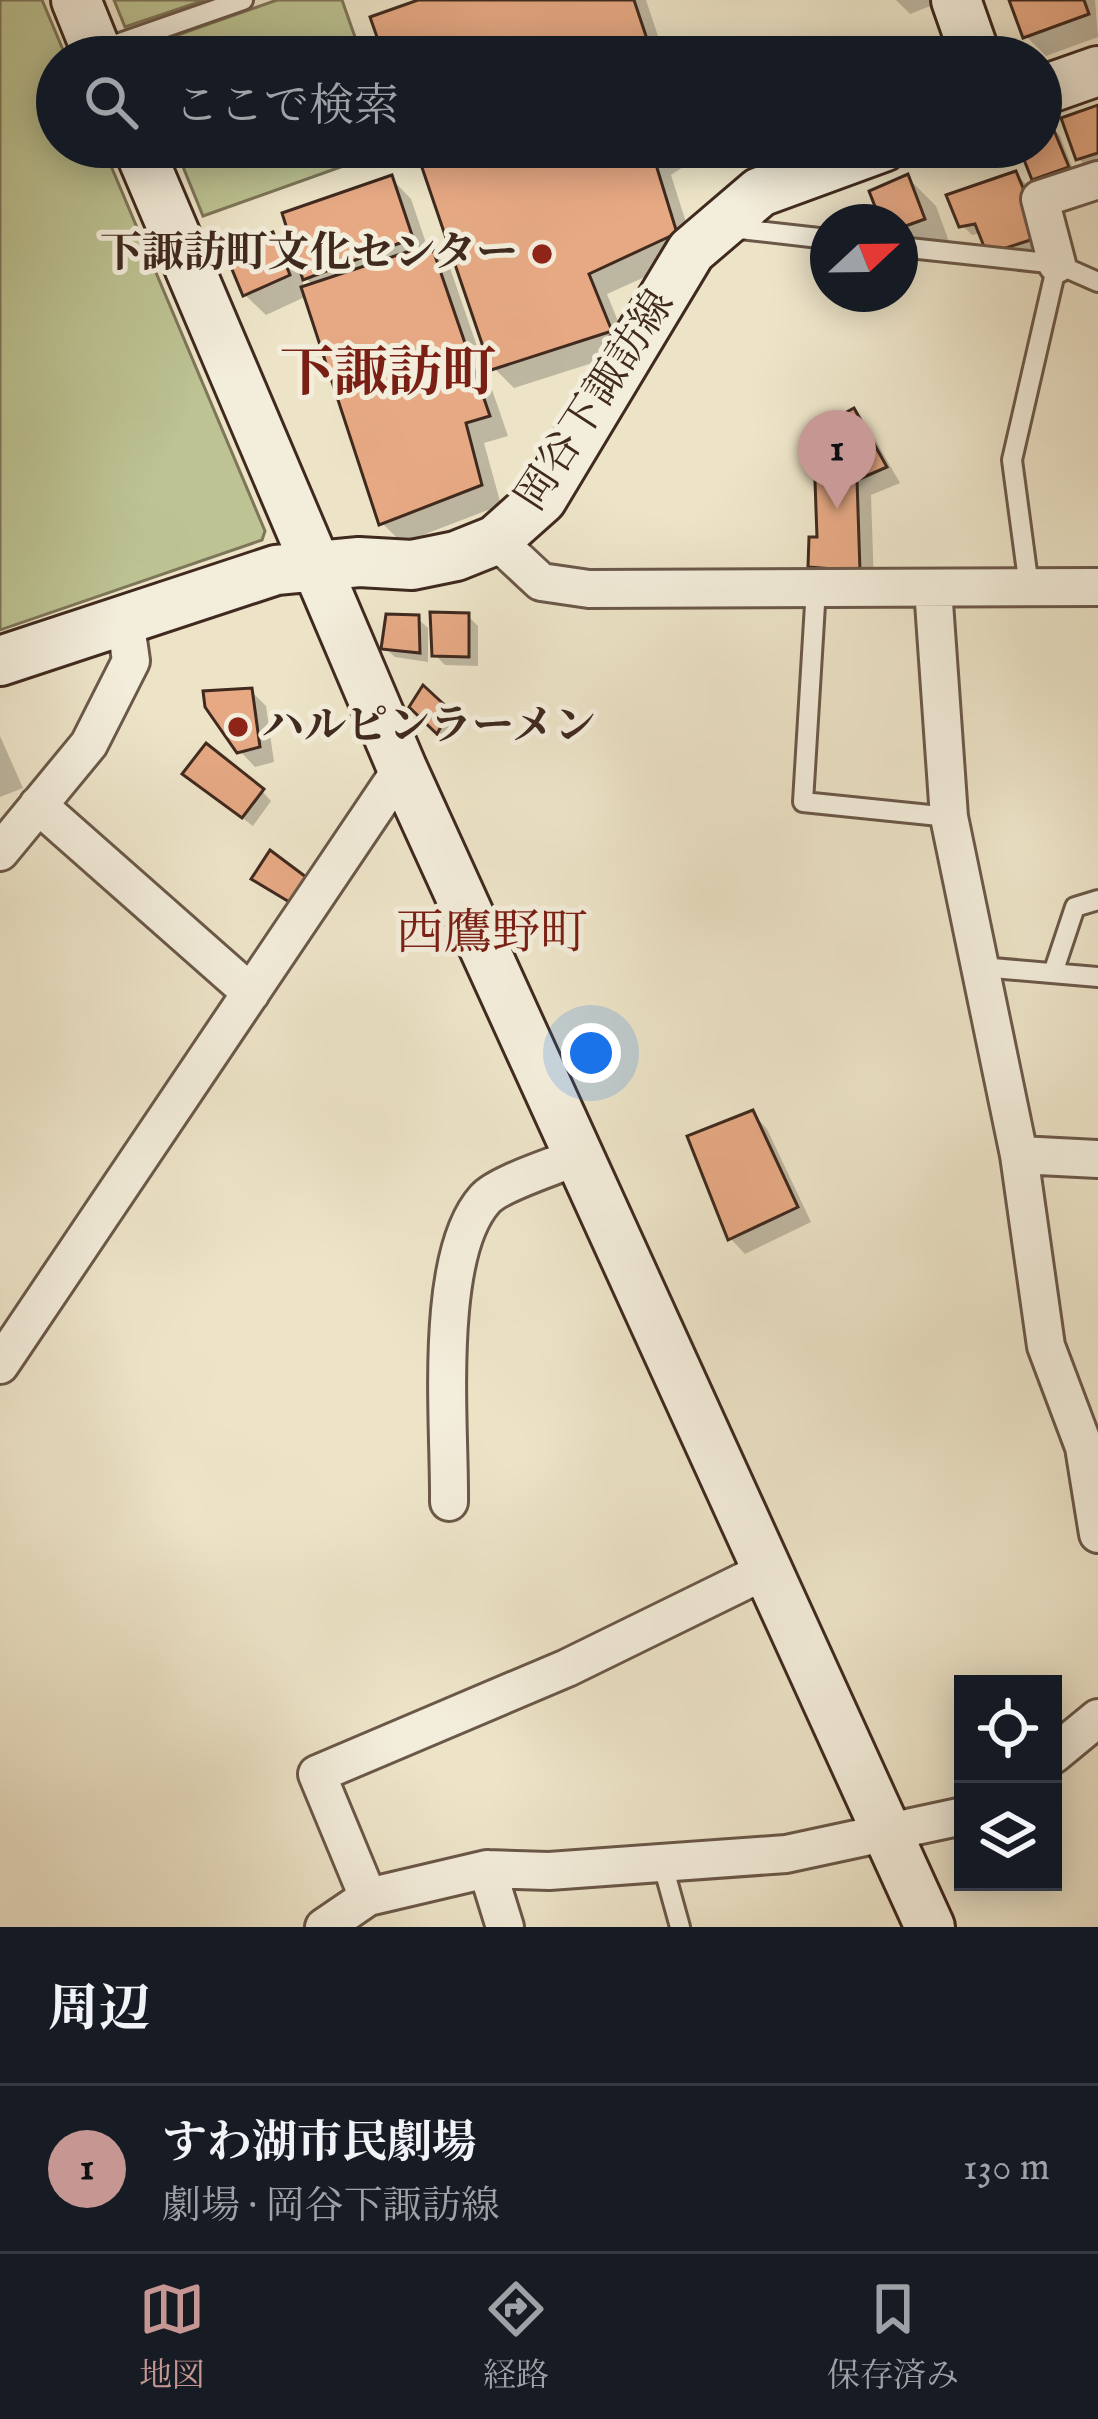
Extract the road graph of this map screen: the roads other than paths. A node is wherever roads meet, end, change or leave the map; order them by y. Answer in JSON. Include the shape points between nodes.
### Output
{"nodes":[{"id":1,"x":76,"y":0,"type":"edge"},
{"id":2,"x":243,"y":0,"type":"edge"},
{"id":3,"x":956,"y":0,"type":"edge"},
{"id":4,"x":91,"y":36,"type":"edge"},
{"id":5,"x":146,"y":36,"type":"edge"},
{"id":6,"x":969,"y":36,"type":"edge"},
{"id":7,"x":1098,"y":71,"type":"edge"},
{"id":8,"x":1062,"y":84,"type":"edge"},
{"id":9,"x":146,"y":168,"type":"edge"},
{"id":10,"x":826,"y":168,"type":"edge"},
{"id":11,"x":1098,"y":180,"type":"edge"},
{"id":12,"x":717,"y":226,"type":"junction"},
{"id":13,"x":810,"y":237,"type":"edge"},
{"id":14,"x":918,"y":249,"type":"edge"},
{"id":15,"x":1057,"y":264,"type":"junction"},
{"id":16,"x":1098,"y":282,"type":"edge"},
{"id":17,"x":496,"y":540,"type":"junction"},
{"id":18,"x":314,"y":564,"type":"junction"},
{"id":19,"x":1029,"y":587,"type":"junction"},
{"id":20,"x":1098,"y":587,"type":"edge"},
{"id":21,"x":816,"y":588,"type":"junction"},
{"id":22,"x":933,"y":588,"type":"junction"},
{"id":23,"x":125,"y":618,"type":"junction"},
{"id":24,"x":0,"y":661,"type":"edge"},
{"id":25,"x":402,"y":768,"type":"junction"},
{"id":26,"x":38,"y":805,"type":"junction"},
{"id":27,"x":949,"y":818,"type":"junction"},
{"id":28,"x":0,"y":852,"type":"edge"},
{"id":29,"x":1098,"y":899,"type":"edge"},
{"id":30,"x":981,"y":968,"type":"junction"},
{"id":31,"x":1053,"y":974,"type":"junction"},
{"id":32,"x":1098,"y":977,"type":"edge"},
{"id":33,"x":251,"y":993,"type":"junction"},
{"id":34,"x":1019,"y":1155,"type":"junction"},
{"id":35,"x":578,"y":1156,"type":"junction"},
{"id":36,"x":1098,"y":1159,"type":"edge"},
{"id":37,"x":0,"y":1365,"type":"edge"},
{"id":38,"x":1091,"y":1444,"type":"edge"},
{"id":39,"x":448,"y":1502,"type":"dead end"},
{"id":40,"x":1098,"y":1534,"type":"edge"},
{"id":41,"x":765,"y":1571,"type":"junction"},
{"id":42,"x":1098,"y":1718,"type":"edge"},
{"id":43,"x":1062,"y":1748,"type":"edge"},
{"id":44,"x":954,"y":1818,"type":"edge"},
{"id":45,"x":890,"y":1833,"type":"junction"},
{"id":46,"x":662,"y":1862,"type":"junction"},
{"id":47,"x":487,"y":1869,"type":"junction"},
{"id":48,"x":368,"y":1897,"type":"junction"},
{"id":49,"x":324,"y":1927,"type":"edge"},
{"id":50,"x":505,"y":1927,"type":"edge"},
{"id":51,"x":680,"y":1927,"type":"edge"},
{"id":52,"x":930,"y":1927,"type":"edge"}],
"edges":[{"from":1,"to":4,"type":"street"},
{"from":2,"to":5,"type":"lane"},
{"from":3,"to":6,"type":"street"},
{"from":7,"to":8,"type":"street"},
{"from":9,"to":18,"type":"street"},
{"from":10,"to":12,"type":"street","name":"岡谷下諏訪線","via":[[760,192]]},
{"from":11,"to":15,"type":"street","via":[[1040,199]]},
{"from":12,"to":13,"type":"lane"},
{"from":12,"to":17,"type":"street","name":"岡谷下諏訪線","via":[[691,251],[542,499]]},
{"from":14,"to":15,"type":"lane"},
{"from":15,"to":16,"type":"lane"},
{"from":15,"to":19,"type":"lane","via":[[1012,460]]},
{"from":17,"to":18,"type":"street","name":"岡谷下諏訪線","via":[[412,565]]},
{"from":17,"to":21,"type":"street","via":[[541,582]]},
{"from":18,"to":23,"type":"street","name":"岡谷下諏訪線"},
{"from":18,"to":25,"type":"street"},
{"from":19,"to":20,"type":"street"},
{"from":19,"to":22,"type":"street"},
{"from":21,"to":22,"type":"street"},
{"from":21,"to":27,"type":"lane","via":[[803,802]]},
{"from":22,"to":27,"type":"street"},
{"from":23,"to":24,"type":"street","name":"岡谷下諏訪線"},
{"from":23,"to":26,"type":"street","via":[[131,662],[89,743]]},
{"from":25,"to":33,"type":"street"},
{"from":25,"to":35,"type":"street"},
{"from":26,"to":28,"type":"street"},
{"from":26,"to":33,"type":"street"},
{"from":27,"to":30,"type":"street"},
{"from":29,"to":31,"type":"lane","via":[[1075,907]]},
{"from":30,"to":31,"type":"lane"},
{"from":30,"to":34,"type":"street"},
{"from":31,"to":32,"type":"lane"},
{"from":33,"to":37,"type":"street"},
{"from":34,"to":36,"type":"street"},
{"from":34,"to":38,"type":"street","via":[[1046,1346]]},
{"from":35,"to":39,"type":"street","via":[[486,1196],[462,1241],[452,1308]]},
{"from":35,"to":41,"type":"street"},
{"from":38,"to":40,"type":"street"},
{"from":41,"to":45,"type":"street"},
{"from":41,"to":48,"type":"street","via":[[567,1668],[316,1774]]},
{"from":42,"to":43,"type":"street"},
{"from":44,"to":45,"type":"street"},
{"from":45,"to":46,"type":"street","via":[[786,1854]]},
{"from":45,"to":52,"type":"street"},
{"from":46,"to":47,"type":"street"},
{"from":46,"to":51,"type":"lane"},
{"from":47,"to":48,"type":"street"},
{"from":47,"to":50,"type":"street"},
{"from":48,"to":49,"type":"street"}]}
